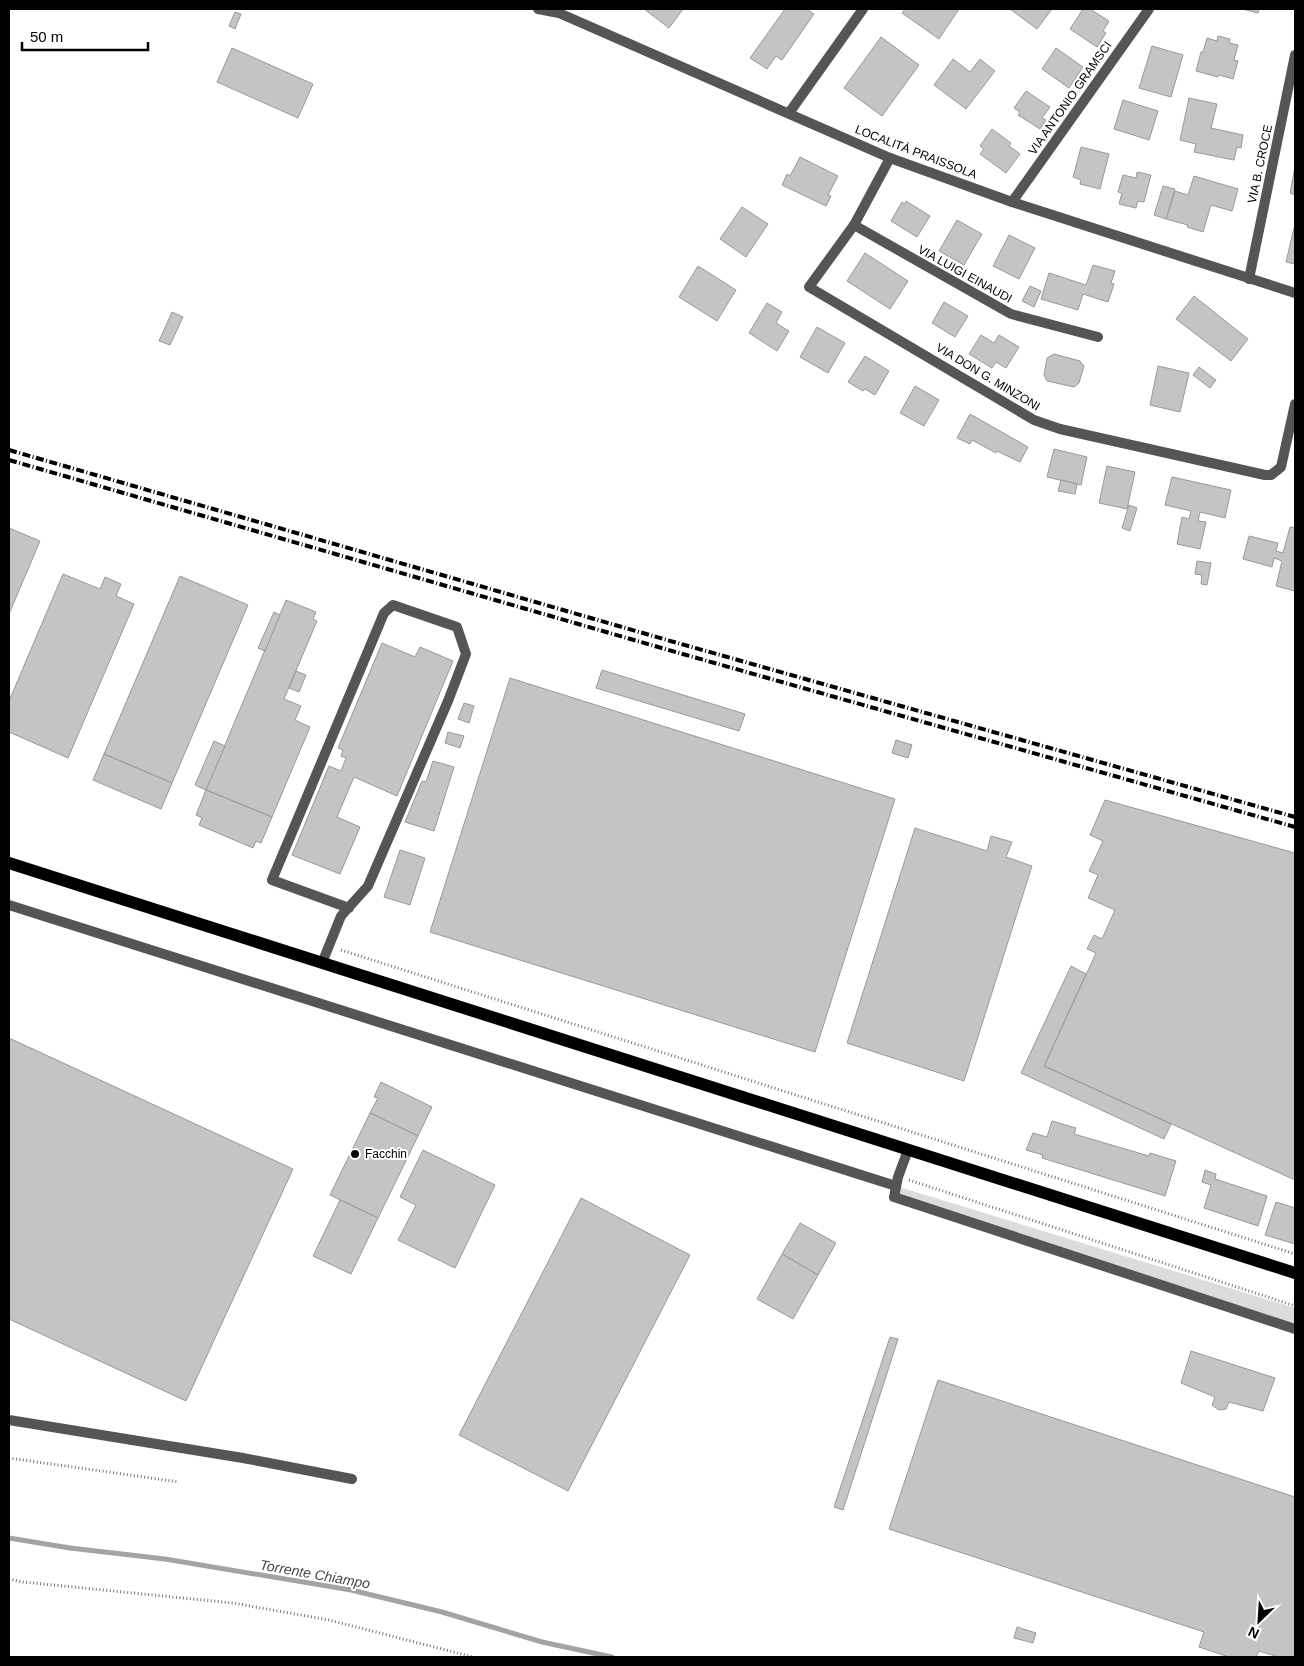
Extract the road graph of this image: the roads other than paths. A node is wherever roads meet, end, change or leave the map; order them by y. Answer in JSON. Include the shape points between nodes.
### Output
{"nodes":[{"id":1,"x":538,"y":9,"type":"edge"},
{"id":2,"x":863,"y":9,"type":"edge"},
{"id":3,"x":1149,"y":9,"type":"edge"},
{"id":4,"x":1295,"y":55,"type":"edge"},
{"id":5,"x":789,"y":113,"type":"junction"},
{"id":6,"x":890,"y":158,"type":"junction"},
{"id":7,"x":1012,"y":202,"type":"junction"},
{"id":8,"x":854,"y":225,"type":"junction"},
{"id":9,"x":1249,"y":278,"type":"junction"},
{"id":10,"x":1295,"y":294,"type":"edge"},
{"id":11,"x":1098,"y":337,"type":"dead end"},
{"id":12,"x":1295,"y":404,"type":"edge"},
{"id":13,"x":9,"y":863,"type":"edge"},
{"id":14,"x":9,"y":905,"type":"edge"},
{"id":15,"x":349,"y":908,"type":"junction"},
{"id":16,"x":322,"y":963,"type":"junction"},
{"id":17,"x":908,"y":1150,"type":"junction"},
{"id":18,"x":896,"y":1186,"type":"junction"},
{"id":19,"x":1295,"y":1274,"type":"edge"},
{"id":20,"x":1295,"y":1329,"type":"edge"},
{"id":21,"x":9,"y":1420,"type":"edge"},
{"id":22,"x":352,"y":1479,"type":"dead end"}],
"edges":[{"from":1,"to":5,"type":"street","name":"LOCALITÀ PRAISSOLA","via":[[559,14]]},
{"from":2,"to":5,"type":"street"},
{"from":3,"to":7,"type":"street","name":"VIA ANTONIO GRAMSCI"},
{"from":4,"to":9,"type":"street","name":"VIA B. CROCE"},
{"from":5,"to":6,"type":"street","name":"LOCALITÀ PRAISSOLA"},
{"from":6,"to":7,"type":"street","name":"LOCALITÀ PRAISSOLA"},
{"from":6,"to":8,"type":"street","name":"VIA DON G. MINZONI"},
{"from":7,"to":9,"type":"street","name":"LOCALITÀ PRAISSOLA"},
{"from":8,"to":11,"type":"street","name":"VIA LUIGI EINAUDI","via":[[1012,314]]},
{"from":8,"to":12,"type":"street","name":"VIA DON G. MINZONI","via":[[809,287],[1034,420],[1060,430],[1265,475],[1281,467]]},
{"from":9,"to":10,"type":"street","name":"LOCALITÀ PRAISSOLA"},
{"from":13,"to":16,"type":"main road"},
{"from":14,"to":18,"type":"street"},
{"from":15,"to":15,"type":"street","via":[[368,886],[466,654],[457,627],[393,605],[384,613],[272,880]]},
{"from":15,"to":16,"type":"street","via":[[341,916]]},
{"from":16,"to":17,"type":"main road"},
{"from":17,"to":18,"type":"street"},
{"from":17,"to":19,"type":"main road"},
{"from":18,"to":20,"type":"street","via":[[894,1197]]},
{"from":21,"to":22,"type":"street"}]}
